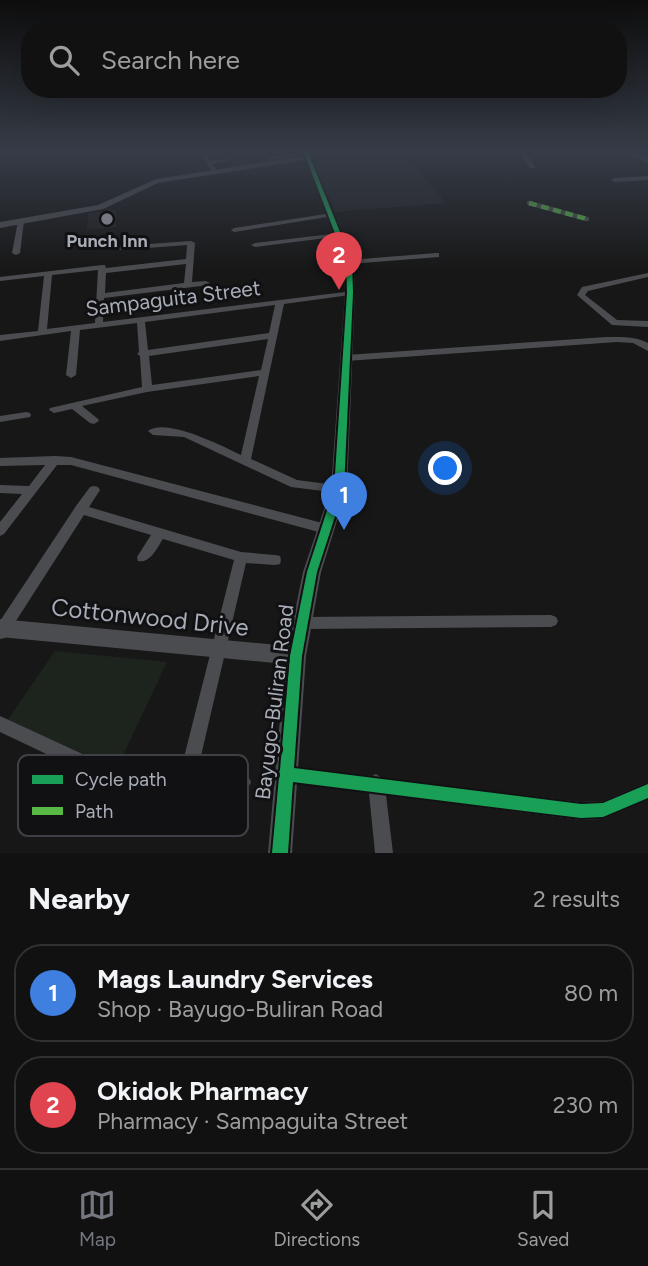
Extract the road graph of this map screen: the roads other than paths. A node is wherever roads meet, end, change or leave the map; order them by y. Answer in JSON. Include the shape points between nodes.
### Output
{"nodes":[{"id":1,"x":137,"y":190,"type":"edge"},
{"id":2,"x":322,"y":190,"type":"edge"},
{"id":3,"x":528,"y":203,"type":"dead end"},
{"id":4,"x":332,"y":215,"type":"junction"},
{"id":5,"x":587,"y":219,"type":"dead end"},
{"id":6,"x":21,"y":221,"type":"junction"},
{"id":7,"x":0,"y":225,"type":"edge"},
{"id":8,"x":234,"y":230,"type":"dead end"},
{"id":9,"x":340,"y":235,"type":"junction"},
{"id":10,"x":255,"y":245,"type":"dead end"},
{"id":11,"x":121,"y":248,"type":"dead end"},
{"id":12,"x":16,"y":253,"type":"dead end"},
{"id":13,"x":436,"y":255,"type":"dead end"},
{"id":14,"x":190,"y":261,"type":"junction"},
{"id":15,"x":349,"y":262,"type":"junction"},
{"id":16,"x":103,"y":271,"type":"junction"},
{"id":17,"x":48,"y":273,"type":"junction"},
{"id":18,"x":648,"y":275,"type":"edge"},
{"id":19,"x":635,"y":277,"type":"junction"},
{"id":20,"x":0,"y":279,"type":"edge"},
{"id":21,"x":206,"y":283,"type":"dead end"},
{"id":22,"x":188,"y":285,"type":"junction"},
{"id":23,"x":648,"y":287,"type":"edge"},
{"id":24,"x":350,"y":293,"type":"junction"},
{"id":25,"x":102,"y":296,"type":"junction"},
{"id":26,"x":281,"y":302,"type":"junction"},
{"id":27,"x":141,"y":320,"type":"junction"},
{"id":28,"x":648,"y":324,"type":"edge"},
{"id":29,"x":99,"y":325,"type":"junction"},
{"id":30,"x":76,"y":328,"type":"junction"},
{"id":31,"x":42,"y":332,"type":"junction"},
{"id":32,"x":274,"y":335,"type":"junction"},
{"id":33,"x":0,"y":338,"type":"edge"},
{"id":34,"x":648,"y":348,"type":"edge"},
{"id":35,"x":142,"y":354,"type":"junction"},
{"id":36,"x":346,"y":358,"type":"junction"},
{"id":37,"x":266,"y":372,"type":"junction"},
{"id":38,"x":71,"y":375,"type":"dead end"},
{"id":39,"x":147,"y":389,"type":"junction"},
{"id":40,"x":74,"y":405,"type":"junction"},
{"id":41,"x":54,"y":410,"type":"dead end"},
{"id":42,"x":26,"y":415,"type":"dead end"},
{"id":43,"x":0,"y":419,"type":"edge"},
{"id":44,"x":94,"y":421,"type":"dead end"},
{"id":45,"x":153,"y":431,"type":"dead end"},
{"id":46,"x":246,"y":459,"type":"junction"},
{"id":47,"x":55,"y":460,"type":"junction"},
{"id":48,"x":0,"y":462,"type":"edge"},
{"id":49,"x":0,"y":489,"type":"edge"},
{"id":50,"x":340,"y":489,"type":"junction"},
{"id":51,"x":32,"y":490,"type":"junction"},
{"id":52,"x":94,"y":491,"type":"dead end"},
{"id":53,"x":80,"y":509,"type":"junction"},
{"id":54,"x":14,"y":513,"type":"junction"},
{"id":55,"x":0,"y":514,"type":"edge"},
{"id":56,"x":326,"y":530,"type":"junction"},
{"id":57,"x":0,"y":531,"type":"edge"},
{"id":58,"x":160,"y":533,"type":"junction"},
{"id":59,"x":241,"y":556,"type":"junction"},
{"id":60,"x":143,"y":557,"type":"dead end"},
{"id":61,"x":275,"y":560,"type":"dead end"},
{"id":62,"x":551,"y":621,"type":"dead end"},
{"id":63,"x":302,"y":622,"type":"junction"},
{"id":64,"x":1,"y":629,"type":"edge"},
{"id":65,"x":218,"y":648,"type":"junction"},
{"id":66,"x":296,"y":656,"type":"junction"},
{"id":67,"x":0,"y":724,"type":"edge"},
{"id":68,"x":67,"y":755,"type":"edge"},
{"id":69,"x":192,"y":755,"type":"edge"},
{"id":70,"x":285,"y":774,"type":"junction"},
{"id":71,"x":376,"y":783,"type":"junction"},
{"id":72,"x":648,"y":791,"type":"edge"},
{"id":73,"x":280,"y":853,"type":"edge"},
{"id":74,"x":384,"y":853,"type":"edge"}],
"edges":[{"from":1,"to":6,"type":"street","via":[[100,207]]},
{"from":2,"to":4,"type":"street","name":"Bayugo-Buliran Road"},
{"from":3,"to":5,"type":"street"},
{"from":4,"to":8,"type":"street"},
{"from":4,"to":9,"type":"street","name":"Bayugo-Buliran Road"},
{"from":6,"to":7,"type":"street"},
{"from":6,"to":12,"type":"street"},
{"from":9,"to":10,"type":"street"},
{"from":9,"to":15,"type":"street","name":"Bayugo-Buliran Road"},
{"from":11,"to":14,"type":"street","via":[[189,242]]},
{"from":13,"to":15,"type":"street"},
{"from":14,"to":16,"type":"street"},
{"from":14,"to":22,"type":"street"},
{"from":15,"to":24,"type":"street","name":"Bayugo-Buliran Road"},
{"from":16,"to":17,"type":"street","via":[[93,267]]},
{"from":16,"to":25,"type":"street"},
{"from":17,"to":20,"type":"street"},
{"from":17,"to":31,"type":"street"},
{"from":18,"to":19,"type":"street"},
{"from":19,"to":23,"type":"street"},
{"from":19,"to":28,"type":"street","via":[[585,289],[581,295],[615,323]]},
{"from":21,"to":22,"type":"street"},
{"from":22,"to":25,"type":"street"},
{"from":24,"to":26,"type":"street","name":"Sampaguita Street"},
{"from":24,"to":36,"type":"street","name":"Bayugo-Buliran Road"},
{"from":25,"to":29,"type":"street"},
{"from":26,"to":27,"type":"street","name":"Sampaguita Street"},
{"from":26,"to":32,"type":"street"},
{"from":27,"to":29,"type":"street","name":"Sampaguita Street"},
{"from":27,"to":35,"type":"street"},
{"from":29,"to":30,"type":"street","name":"Sampaguita Street"},
{"from":30,"to":31,"type":"street","name":"Sampaguita Street"},
{"from":30,"to":38,"type":"street"},
{"from":31,"to":33,"type":"street","name":"Sampaguita Street"},
{"from":32,"to":35,"type":"street"},
{"from":32,"to":37,"type":"street"},
{"from":34,"to":36,"type":"street","via":[[632,340],[606,340]]},
{"from":35,"to":39,"type":"street"},
{"from":36,"to":50,"type":"street","name":"Bayugo-Buliran Road"},
{"from":37,"to":39,"type":"street"},
{"from":37,"to":46,"type":"street"},
{"from":39,"to":40,"type":"street"},
{"from":40,"to":41,"type":"street"},
{"from":40,"to":44,"type":"street"},
{"from":42,"to":43,"type":"street"},
{"from":45,"to":46,"type":"street","via":[[186,434]]},
{"from":46,"to":50,"type":"street","via":[[295,484]]},
{"from":47,"to":48,"type":"street"},
{"from":47,"to":51,"type":"street"},
{"from":47,"to":56,"type":"street"},
{"from":49,"to":51,"type":"street"},
{"from":50,"to":56,"type":"street","name":"Bayugo-Buliran Road"},
{"from":51,"to":54,"type":"street"},
{"from":52,"to":53,"type":"street"},
{"from":53,"to":58,"type":"street"},
{"from":53,"to":64,"type":"street"},
{"from":54,"to":55,"type":"street"},
{"from":54,"to":57,"type":"street"},
{"from":56,"to":63,"type":"street","name":"Bayugo-Buliran Road"},
{"from":58,"to":59,"type":"street"},
{"from":58,"to":60,"type":"street"},
{"from":59,"to":61,"type":"street"},
{"from":59,"to":65,"type":"street"},
{"from":62,"to":63,"type":"street"},
{"from":63,"to":66,"type":"street","name":"Bayugo-Buliran Road"},
{"from":64,"to":65,"type":"street","name":"Cottonwood Drive"},
{"from":65,"to":66,"type":"street","name":"Cottonwood Drive"},
{"from":65,"to":69,"type":"street"},
{"from":66,"to":70,"type":"street","name":"Bayugo-Buliran Road"},
{"from":67,"to":68,"type":"street"},
{"from":70,"to":71,"type":"street"},
{"from":70,"to":73,"type":"street","name":"Bayugo-Buliran Road"},
{"from":71,"to":72,"type":"street","via":[[581,811],[603,810]]},
{"from":71,"to":74,"type":"street"}]}
